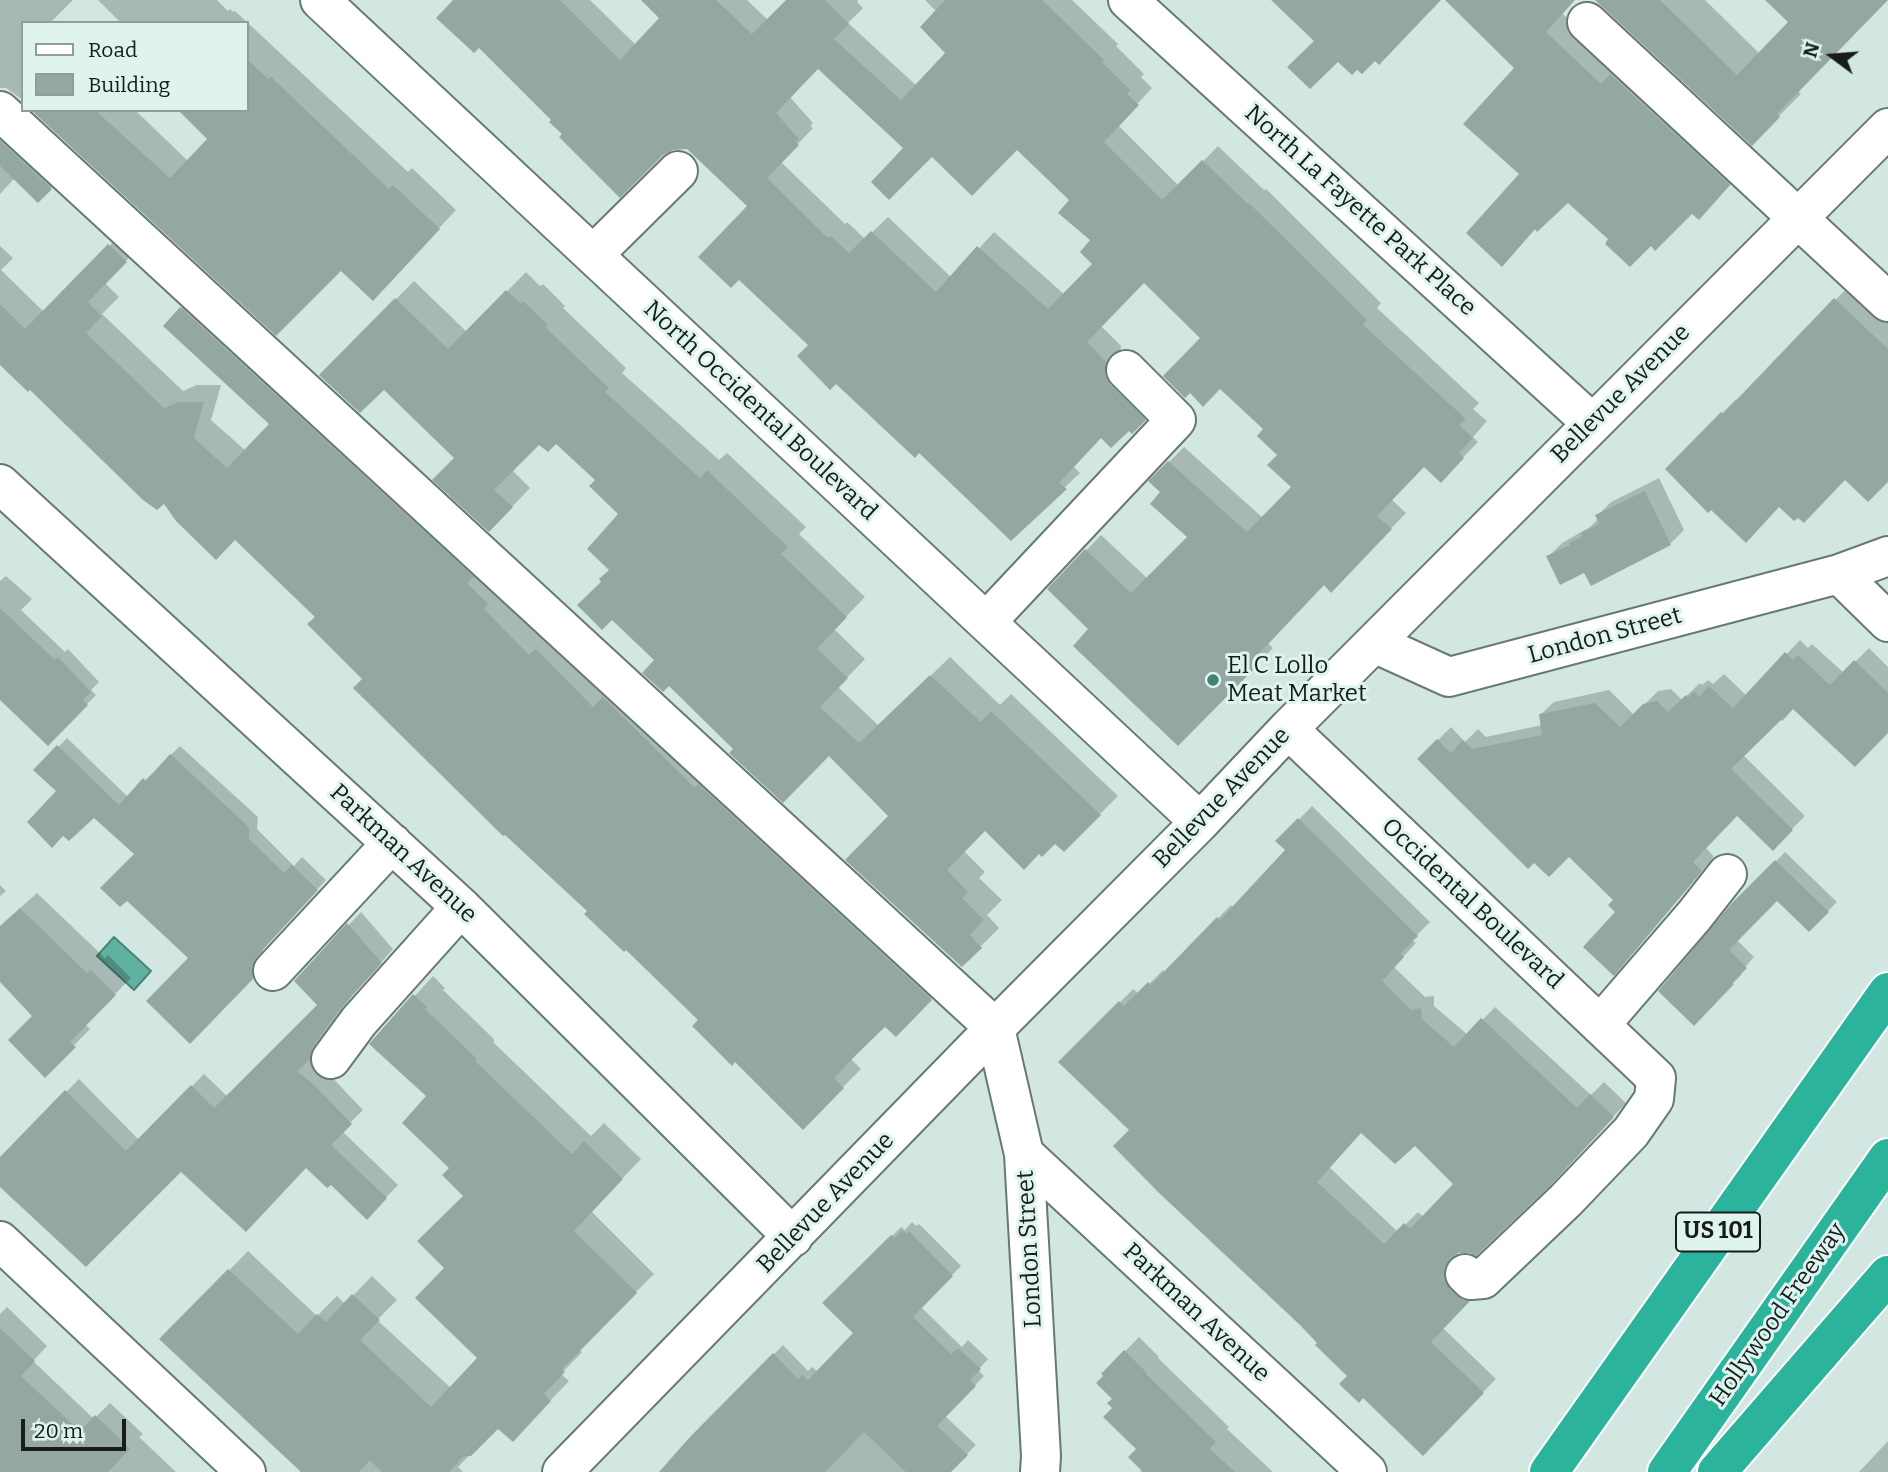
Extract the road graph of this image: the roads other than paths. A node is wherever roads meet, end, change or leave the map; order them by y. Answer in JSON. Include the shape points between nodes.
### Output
{"nodes":[{"id":1,"x":320,"y":0,"type":"edge"},
{"id":2,"x":1128,"y":0,"type":"edge"},
{"id":3,"x":1587,"y":22,"type":"dead end"},
{"id":4,"x":0,"y":111,"type":"edge"},
{"id":5,"x":1888,"y":128,"type":"edge"},
{"id":6,"x":678,"y":171,"type":"dead end"},
{"id":7,"x":1797,"y":218,"type":"junction"},
{"id":8,"x":593,"y":255,"type":"junction"},
{"id":9,"x":1888,"y":302,"type":"edge"},
{"id":10,"x":1126,"y":370,"type":"dead end"},
{"id":11,"x":1592,"y":423,"type":"junction"},
{"id":12,"x":0,"y":484,"type":"edge"},
{"id":13,"x":1888,"y":556,"type":"edge"},
{"id":14,"x":1839,"y":574,"type":"junction"},
{"id":15,"x":986,"y":622,"type":"junction"},
{"id":16,"x":1888,"y":622,"type":"edge"},
{"id":17,"x":1374,"y":643,"type":"junction"},
{"id":18,"x":1288,"y":729,"type":"junction"},
{"id":19,"x":1200,"y":822,"type":"junction"},
{"id":20,"x":392,"y":843,"type":"junction"},
{"id":21,"x":1727,"y":874,"type":"dead end"},
{"id":22,"x":461,"y":907,"type":"junction"},
{"id":23,"x":273,"y":971,"type":"dead end"},
{"id":24,"x":1888,"y":992,"type":"edge"},
{"id":25,"x":1600,"y":1025,"type":"junction"},
{"id":26,"x":995,"y":1028,"type":"junction"},
{"id":27,"x":331,"y":1059,"type":"dead end"},
{"id":28,"x":1024,"y":1154,"type":"junction"},
{"id":29,"x":1888,"y":1158,"type":"edge"},
{"id":30,"x":793,"y":1237,"type":"junction"},
{"id":31,"x":0,"y":1241,"type":"edge"},
{"id":32,"x":1465,"y":1274,"type":"dead end"},
{"id":33,"x":1888,"y":1275,"type":"edge"},
{"id":34,"x":579,"y":1466,"type":"edge"},
{"id":35,"x":246,"y":1472,"type":"edge"},
{"id":36,"x":1040,"y":1472,"type":"edge"},
{"id":37,"x":1367,"y":1472,"type":"edge"},
{"id":38,"x":1549,"y":1472,"type":"edge"},
{"id":39,"x":1667,"y":1472,"type":"edge"},
{"id":40,"x":1717,"y":1472,"type":"edge"}],
"edges":[{"from":1,"to":8,"type":"street","name":"North Occidental Boulevard"},
{"from":2,"to":11,"type":"street","name":"North La Fayette Park Place"},
{"from":3,"to":7,"type":"street"},
{"from":4,"to":26,"type":"street"},
{"from":5,"to":7,"type":"street","name":"Bellevue Avenue"},
{"from":6,"to":8,"type":"street"},
{"from":7,"to":9,"type":"street"},
{"from":7,"to":11,"type":"street","name":"Bellevue Avenue"},
{"from":8,"to":15,"type":"street","name":"North Occidental Boulevard"},
{"from":10,"to":15,"type":"street","via":[[1176,420]]},
{"from":11,"to":17,"type":"street","name":"Bellevue Avenue"},
{"from":12,"to":20,"type":"street","name":"Parkman Avenue"},
{"from":13,"to":14,"type":"street","name":"London Street"},
{"from":14,"to":16,"type":"street"},
{"from":14,"to":17,"type":"street","name":"London Street","via":[[1449,677]]},
{"from":15,"to":19,"type":"street","name":"North Occidental Boulevard"},
{"from":17,"to":18,"type":"street","name":"Bellevue Avenue"},
{"from":18,"to":19,"type":"street","name":"Bellevue Avenue"},
{"from":18,"to":25,"type":"street","name":"Occidental Boulevard"},
{"from":19,"to":26,"type":"street","name":"Bellevue Avenue"},
{"from":20,"to":22,"type":"street","name":"Parkman Avenue"},
{"from":20,"to":23,"type":"street"},
{"from":21,"to":25,"type":"street"},
{"from":22,"to":27,"type":"street"},
{"from":22,"to":30,"type":"street","name":"Parkman Avenue"},
{"from":24,"to":38,"type":"highway","number":"US 101"},
{"from":25,"to":32,"type":"street","name":"Occidental Boulevard","via":[[1656,1078],[1654,1098],[1631,1132],[1483,1279],[1471,1280]]},
{"from":26,"to":28,"type":"street","name":"London Street"},
{"from":26,"to":30,"type":"street","name":"Bellevue Avenue"},
{"from":28,"to":36,"type":"street","name":"London Street"},
{"from":28,"to":37,"type":"street","name":"Parkman Avenue"},
{"from":29,"to":39,"type":"highway","name":"Hollywood Freeway"},
{"from":30,"to":34,"type":"street","name":"Bellevue Avenue"},
{"from":31,"to":35,"type":"street"},
{"from":33,"to":40,"type":"highway"}]}
